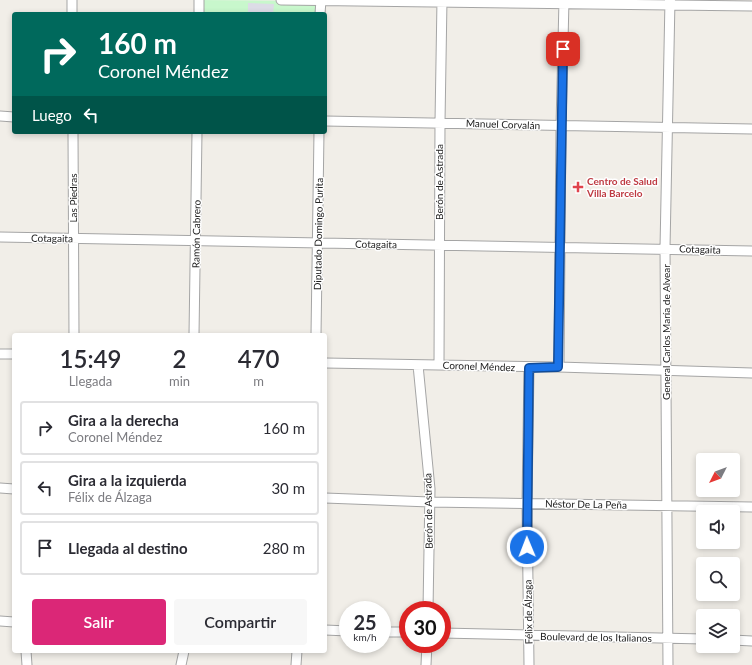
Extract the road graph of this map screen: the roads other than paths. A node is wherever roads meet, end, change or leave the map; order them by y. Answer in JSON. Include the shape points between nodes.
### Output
{"nodes":[{"id":1,"x":72,"y":0,"type":"edge"},
{"id":2,"x":199,"y":0,"type":"edge"},
{"id":3,"x":281,"y":0,"type":"edge"},
{"id":4,"x":320,"y":0,"type":"edge"},
{"id":5,"x":442,"y":0,"type":"edge"},
{"id":6,"x":564,"y":2,"type":"edge"},
{"id":7,"x":670,"y":2,"type":"edge"},
{"id":8,"x":752,"y":6,"type":"edge"},
{"id":9,"x":72,"y":12,"type":"edge"},
{"id":10,"x":199,"y":12,"type":"edge"},
{"id":11,"x":320,"y":12,"type":"edge"},
{"id":12,"x":0,"y":116,"type":"edge"},
{"id":13,"x":12,"y":117,"type":"edge"},
{"id":14,"x":327,"y":121,"type":"edge"},
{"id":15,"x":440,"y":122,"type":"junction"},
{"id":16,"x":561,"y":126,"type":"junction"},
{"id":17,"x":668,"y":127,"type":"junction"},
{"id":18,"x":752,"y":129,"type":"edge"},
{"id":19,"x":72,"y":134,"type":"edge"},
{"id":20,"x":196,"y":134,"type":"edge"},
{"id":21,"x":319,"y":134,"type":"edge"},
{"id":22,"x":0,"y":237,"type":"edge"},
{"id":23,"x":73,"y":239,"type":"junction"},
{"id":24,"x":196,"y":240,"type":"junction"},
{"id":25,"x":318,"y":243,"type":"junction"},
{"id":26,"x":439,"y":244,"type":"junction"},
{"id":27,"x":560,"y":248,"type":"junction"},
{"id":28,"x":665,"y":248,"type":"junction"},
{"id":29,"x":752,"y":251,"type":"edge"},
{"id":30,"x":74,"y":333,"type":"edge"},
{"id":31,"x":194,"y":333,"type":"edge"},
{"id":32,"x":316,"y":333,"type":"edge"},
{"id":33,"x":0,"y":354,"type":"edge"},
{"id":34,"x":12,"y":354,"type":"edge"},
{"id":35,"x":327,"y":363,"type":"edge"},
{"id":36,"x":418,"y":365,"type":"junction"},
{"id":37,"x":438,"y":365,"type":"junction"},
{"id":38,"x":558,"y":367,"type":"junction"},
{"id":39,"x":529,"y":368,"type":"junction"},
{"id":40,"x":666,"y":370,"type":"junction"},
{"id":41,"x":752,"y":373,"type":"edge"},
{"id":42,"x":0,"y":488,"type":"edge"},
{"id":43,"x":12,"y":489,"type":"edge"},
{"id":44,"x":327,"y":498,"type":"edge"},
{"id":45,"x":430,"y":502,"type":"junction"},
{"id":46,"x":527,"y":503,"type":"junction"},
{"id":47,"x":667,"y":505,"type":"junction"},
{"id":48,"x":752,"y":507,"type":"edge"},
{"id":49,"x":428,"y":601,"type":"edge"},
{"id":50,"x":0,"y":621,"type":"edge"},
{"id":51,"x":12,"y":622,"type":"edge"},
{"id":52,"x":327,"y":630,"type":"edge"},
{"id":53,"x":339,"y":630,"type":"edge"},
{"id":54,"x":451,"y":633,"type":"edge"},
{"id":55,"x":529,"y":635,"type":"junction"},
{"id":56,"x":668,"y":638,"type":"junction"},
{"id":57,"x":696,"y":639,"type":"edge"},
{"id":58,"x":740,"y":640,"type":"edge"},
{"id":59,"x":752,"y":640,"type":"edge"},
{"id":60,"x":26,"y":653,"type":"edge"},
{"id":61,"x":184,"y":653,"type":"edge"},
{"id":62,"x":297,"y":653,"type":"edge"},
{"id":63,"x":427,"y":653,"type":"edge"},
{"id":64,"x":27,"y":665,"type":"edge"},
{"id":65,"x":181,"y":665,"type":"edge"},
{"id":66,"x":296,"y":665,"type":"edge"},
{"id":67,"x":426,"y":665,"type":"edge"},
{"id":68,"x":529,"y":665,"type":"edge"},
{"id":69,"x":668,"y":665,"type":"edge"}],
"edges":[{"from":1,"to":9,"type":"street"},
{"from":2,"to":10,"type":"street"},
{"from":3,"to":4,"type":"street"},
{"from":4,"to":5,"type":"street"},
{"from":4,"to":11,"type":"street"},
{"from":5,"to":6,"type":"street"},
{"from":5,"to":15,"type":"street","name":"Berón de Astrada"},
{"from":6,"to":7,"type":"street"},
{"from":6,"to":16,"type":"street"},
{"from":7,"to":8,"type":"street"},
{"from":7,"to":17,"type":"street","name":"General Carlos María de Alvear"},
{"from":12,"to":13,"type":"street"},
{"from":14,"to":15,"type":"street","name":"Manuel Corvalán"},
{"from":15,"to":16,"type":"street","name":"Manuel Corvalán"},
{"from":15,"to":26,"type":"street","name":"Berón de Astrada"},
{"from":16,"to":17,"type":"street","name":"Manuel Corvalán"},
{"from":16,"to":27,"type":"street"},
{"from":17,"to":18,"type":"street","name":"Manuel Corvalán"},
{"from":17,"to":28,"type":"street","name":"General Carlos María de Alvear"},
{"from":19,"to":23,"type":"street","name":"Las Piedras"},
{"from":20,"to":24,"type":"street","name":"Ramón Cabrero"},
{"from":21,"to":25,"type":"street","name":"Diputado Domingo Purita"},
{"from":22,"to":23,"type":"street","name":"Cotagaita"},
{"from":23,"to":24,"type":"street","name":"Cotagaita"},
{"from":23,"to":30,"type":"street","name":"Las Piedras"},
{"from":24,"to":25,"type":"street","name":"Cotagaita"},
{"from":24,"to":31,"type":"street","name":"Ramón Cabrero"},
{"from":25,"to":26,"type":"street","name":"Cotagaita"},
{"from":25,"to":32,"type":"street","name":"Diputado Domingo Purita"},
{"from":26,"to":27,"type":"street","name":"Cotagaita"},
{"from":26,"to":37,"type":"street","name":"Berón de Astrada"},
{"from":27,"to":28,"type":"street","name":"Cotagaita"},
{"from":27,"to":38,"type":"street"},
{"from":28,"to":29,"type":"street","name":"Cotagaita"},
{"from":28,"to":40,"type":"street","name":"General Carlos María de Alvear"},
{"from":33,"to":34,"type":"street"},
{"from":35,"to":36,"type":"street","name":"Coronel Méndez"},
{"from":36,"to":37,"type":"street","name":"Coronel Méndez"},
{"from":36,"to":45,"type":"street","name":"Berón de Astrada"},
{"from":37,"to":39,"type":"street","name":"Coronel Méndez"},
{"from":38,"to":39,"type":"street","name":"Coronel Méndez"},
{"from":38,"to":40,"type":"street","name":"Coronel Méndez"},
{"from":39,"to":46,"type":"street","name":"Félix de Álzaga"},
{"from":40,"to":41,"type":"street","name":"Coronel Méndez"},
{"from":40,"to":47,"type":"street","name":"General Carlos María de Alvear"},
{"from":42,"to":43,"type":"street"},
{"from":44,"to":45,"type":"street","name":"Néstor De La Peña"},
{"from":45,"to":46,"type":"street","name":"Néstor De La Peña"},
{"from":45,"to":49,"type":"street","name":"Berón de Astrada"},
{"from":46,"to":47,"type":"street","name":"Néstor De La Peña"},
{"from":46,"to":55,"type":"street","name":"Félix de Álzaga"},
{"from":47,"to":48,"type":"street","name":"Néstor De La Peña"},
{"from":47,"to":56,"type":"street","name":"General Carlos María de Alvear"},
{"from":50,"to":51,"type":"street"},
{"from":52,"to":53,"type":"street"},
{"from":54,"to":55,"type":"street","name":"Boulevard de los Italianos"},
{"from":55,"to":56,"type":"street","name":"Boulevard de los Italianos"},
{"from":55,"to":68,"type":"street","name":"Félix de Álzaga"},
{"from":56,"to":57,"type":"street","name":"Boulevard de los Italianos"},
{"from":56,"to":69,"type":"street","name":"General Carlos María de Alvear"},
{"from":58,"to":59,"type":"street"},
{"from":60,"to":64,"type":"street"},
{"from":61,"to":65,"type":"street"},
{"from":62,"to":66,"type":"street"},
{"from":63,"to":67,"type":"street"}]}
